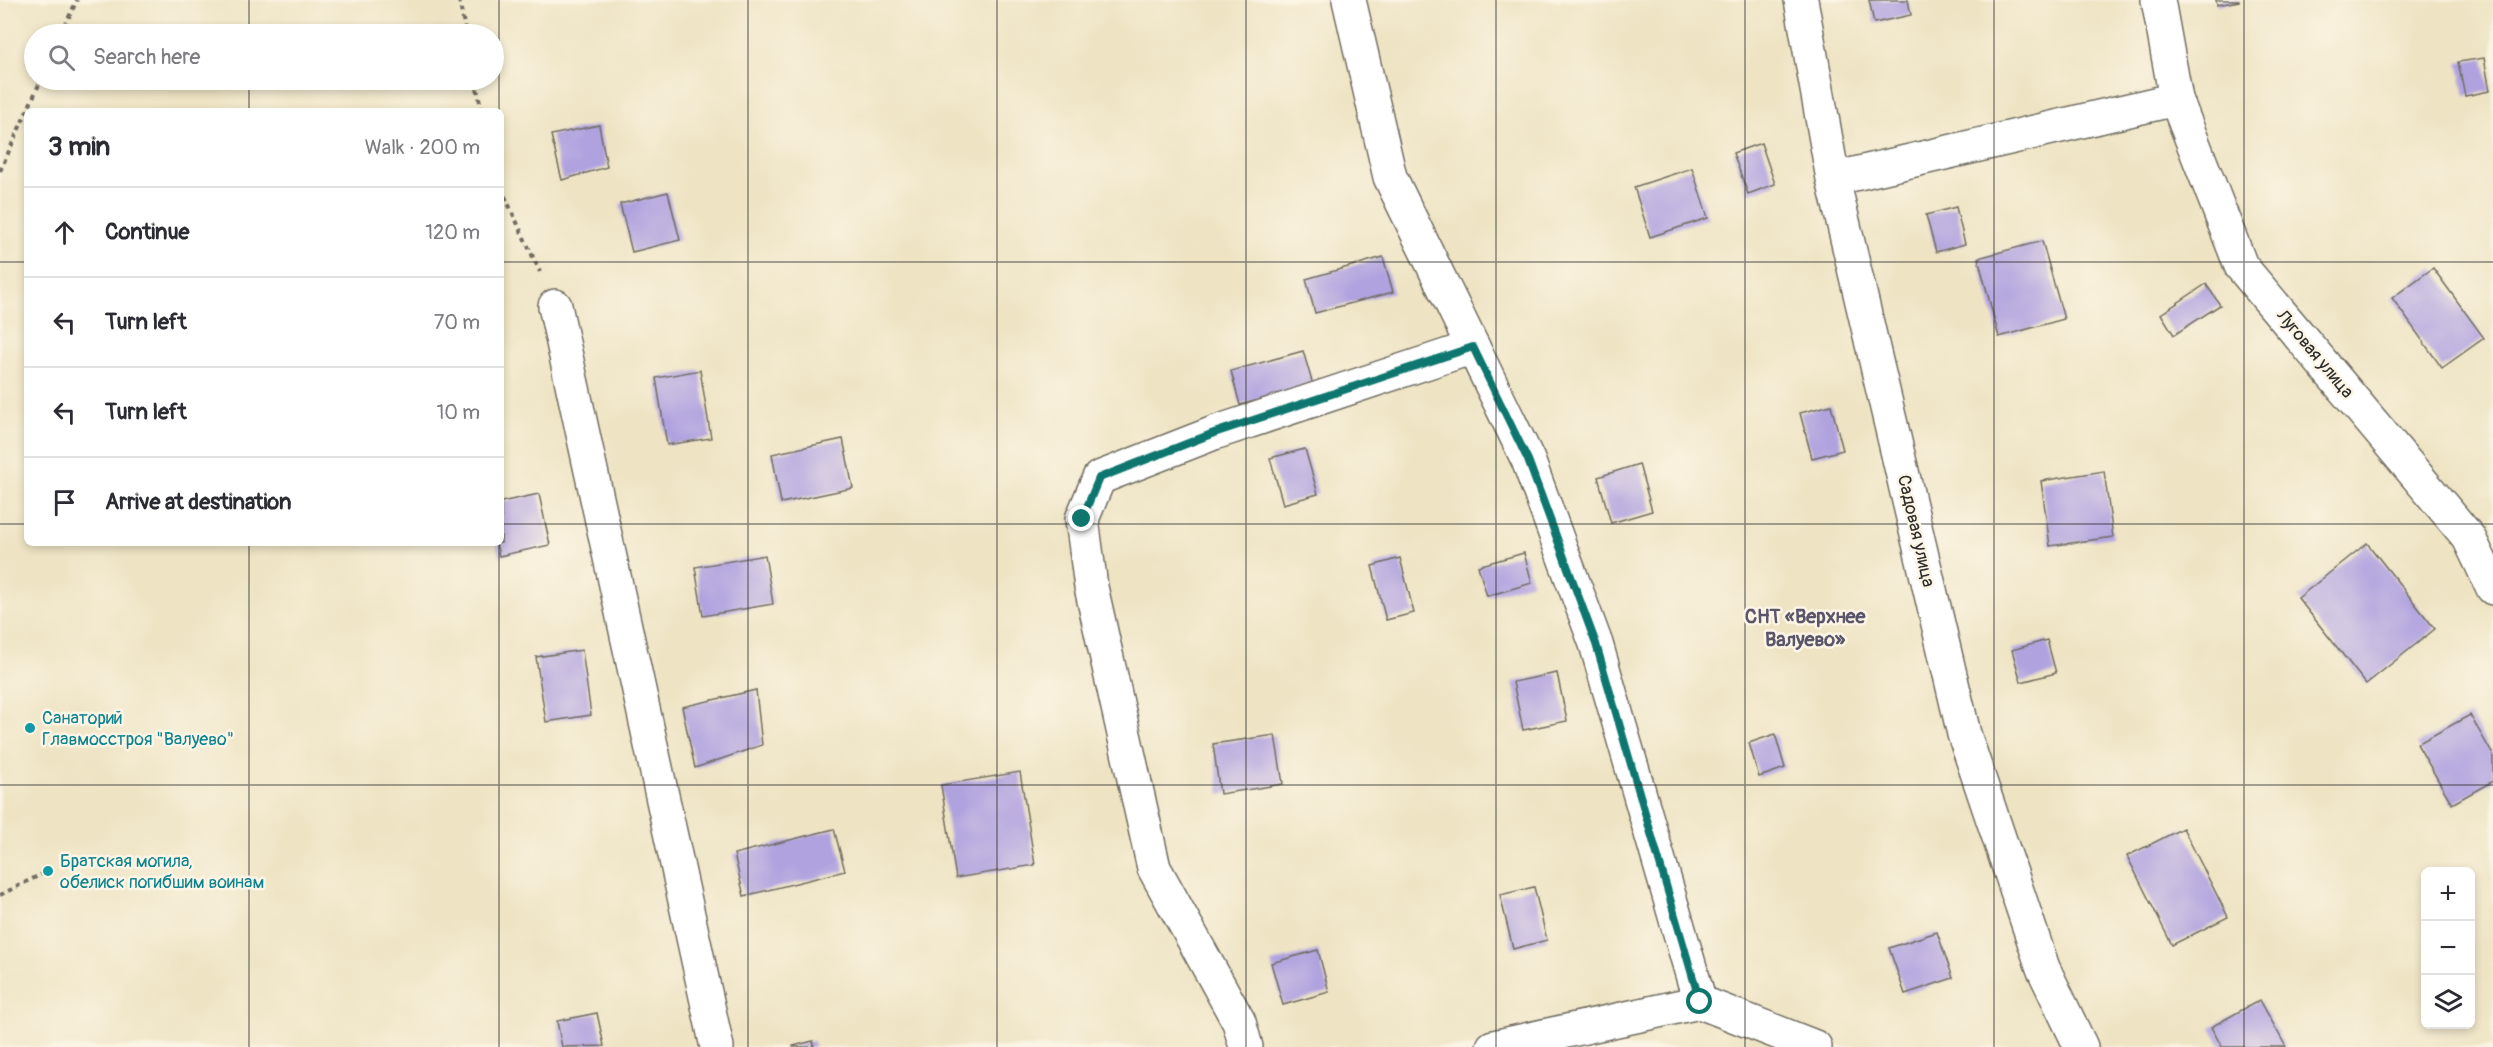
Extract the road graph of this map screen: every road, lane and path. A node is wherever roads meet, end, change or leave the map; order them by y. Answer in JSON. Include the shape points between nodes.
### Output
{"nodes":[{"id":1,"x":77,"y":0,"type":"edge"},
{"id":2,"x":459,"y":0,"type":"edge"},
{"id":3,"x":1349,"y":0,"type":"edge"},
{"id":4,"x":1802,"y":0,"type":"edge"},
{"id":5,"x":2158,"y":0,"type":"edge"},
{"id":6,"x":66,"y":24,"type":"edge"},
{"id":7,"x":464,"y":24,"type":"edge"},
{"id":8,"x":36,"y":90,"type":"edge"},
{"id":9,"x":477,"y":90,"type":"edge"},
{"id":10,"x":2176,"y":99,"type":"junction"},
{"id":11,"x":28,"y":108,"type":"edge"},
{"id":12,"x":481,"y":108,"type":"edge"},
{"id":13,"x":24,"y":118,"type":"edge"},
{"id":14,"x":0,"y":171,"type":"edge"},
{"id":15,"x":1833,"y":178,"type":"junction"},
{"id":16,"x":504,"y":195,"type":"edge"},
{"id":17,"x":555,"y":306,"type":"joint"},
{"id":18,"x":1473,"y":347,"type":"junction"},
{"id":19,"x":2493,"y":588,"type":"edge"},
{"id":20,"x":48,"y":872,"type":"dead end"},
{"id":21,"x":0,"y":895,"type":"edge"},
{"id":22,"x":1700,"y":1002,"type":"junction"},
{"id":23,"x":717,"y":1047,"type":"edge"},
{"id":24,"x":1246,"y":1047,"type":"edge"},
{"id":25,"x":1493,"y":1047,"type":"edge"},
{"id":26,"x":1815,"y":1047,"type":"edge"},
{"id":27,"x":2081,"y":1047,"type":"edge"}],
"edges":[{"from":1,"to":6,"type":"path"},
{"from":2,"to":7,"type":"path"},
{"from":3,"to":18,"type":"street","via":[[1390,177]]},
{"from":4,"to":15,"type":"street","name":"Садовая улица"},
{"from":5,"to":10,"type":"street","name":"Луговая улица"},
{"from":8,"to":11,"type":"path"},
{"from":9,"to":12,"type":"path"},
{"from":10,"to":15,"type":"street"},
{"from":10,"to":19,"type":"street","name":"Луговая улица","via":[[2241,266],[2469,538]]},
{"from":13,"to":14,"type":"path"},
{"from":15,"to":27,"type":"street","name":"Садовая улица","via":[[1964,734],[2043,968]]},
{"from":16,"to":17,"type":"path"},
{"from":17,"to":23,"type":"street"},
{"from":18,"to":22,"type":"street","via":[[1528,460],[1596,644]]},
{"from":18,"to":24,"type":"street","via":[[1214,433],[1099,478],[1082,519],[1092,587],[1154,868],[1239,1022]]},
{"from":20,"to":21,"type":"path"},
{"from":22,"to":25,"type":"street"},
{"from":22,"to":26,"type":"street"}]}
